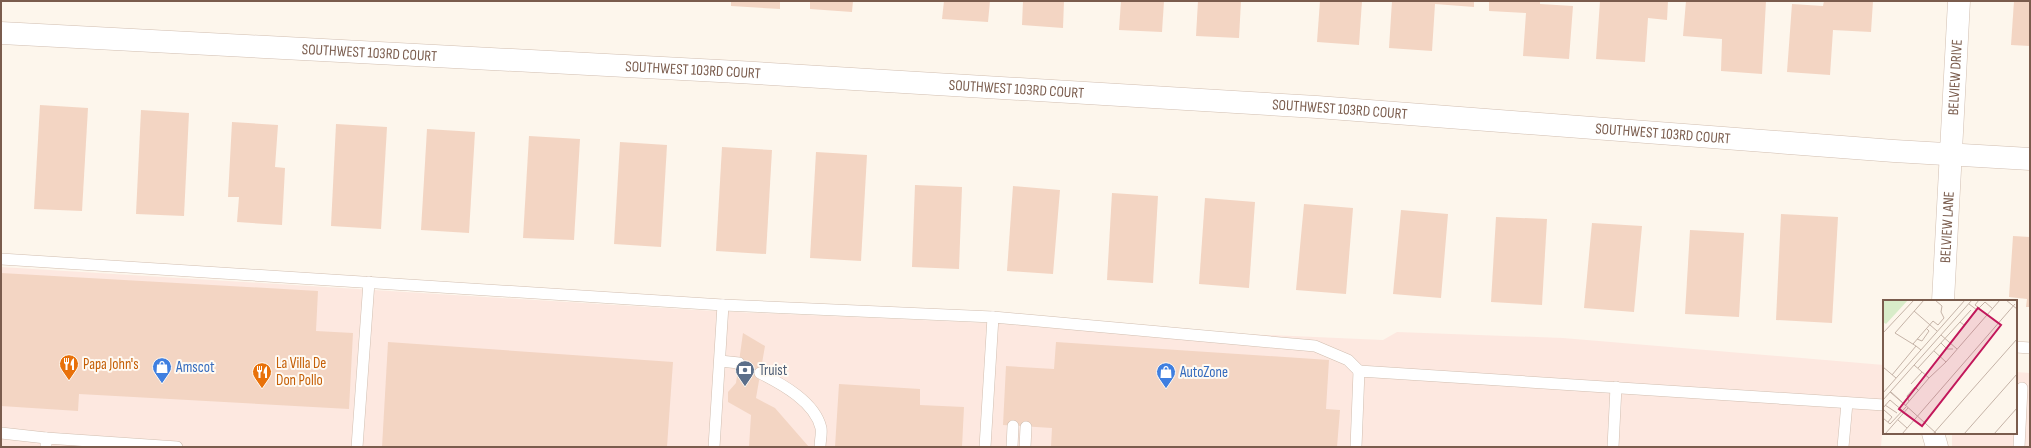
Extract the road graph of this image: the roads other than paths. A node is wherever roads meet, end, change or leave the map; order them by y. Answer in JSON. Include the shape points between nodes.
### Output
{"nodes":[{"id":1,"x":1959,"y":1,"type":"edge"},
{"id":2,"x":1,"y":33,"type":"edge"},
{"id":3,"x":1951,"y":153,"type":"junction"},
{"id":4,"x":2030,"y":159,"type":"edge"},
{"id":5,"x":1,"y":259,"type":"edge"},
{"id":6,"x":369,"y":282,"type":"junction"},
{"id":7,"x":1943,"y":300,"type":"edge"},
{"id":8,"x":723,"y":304,"type":"junction"},
{"id":9,"x":992,"y":317,"type":"junction"},
{"id":10,"x":2017,"y":347,"type":"edge"},
{"id":11,"x":2030,"y":348,"type":"edge"},
{"id":12,"x":720,"y":361,"type":"junction"},
{"id":13,"x":739,"y":363,"type":"dead end"},
{"id":14,"x":1359,"y":371,"type":"junction"},
{"id":15,"x":760,"y":373,"type":"dead end"},
{"id":16,"x":1616,"y":387,"type":"junction"},
{"id":17,"x":2023,"y":388,"type":"edge"},
{"id":18,"x":1847,"y":403,"type":"junction"},
{"id":19,"x":1883,"y":405,"type":"edge"},
{"id":20,"x":1013,"y":426,"type":"dead end"},
{"id":21,"x":1026,"y":427,"type":"dead end"},
{"id":22,"x":1,"y":433,"type":"edge"},
{"id":23,"x":46,"y":443,"type":"edge"},
{"id":24,"x":177,"y":447,"type":"edge"},
{"id":25,"x":357,"y":447,"type":"edge"},
{"id":26,"x":714,"y":447,"type":"edge"},
{"id":27,"x":820,"y":447,"type":"edge"},
{"id":28,"x":985,"y":447,"type":"edge"},
{"id":29,"x":1012,"y":447,"type":"edge"},
{"id":30,"x":1025,"y":447,"type":"edge"},
{"id":31,"x":1356,"y":447,"type":"edge"},
{"id":32,"x":1613,"y":447,"type":"edge"},
{"id":33,"x":1843,"y":447,"type":"edge"},
{"id":34,"x":2019,"y":447,"type":"edge"}],
"edges":[{"from":1,"to":3,"type":"street","name":"BELVIEW DRIVE"},
{"from":2,"to":3,"type":"street","name":"SOUTHWEST 103RD COURT","via":[[722,71],[1286,105]]},
{"from":3,"to":4,"type":"street","name":"SOUTHWEST 103RD COURT"},
{"from":3,"to":7,"type":"street","name":"BELVIEW LANE"},
{"from":5,"to":6,"type":"lane"},
{"from":6,"to":8,"type":"lane"},
{"from":6,"to":25,"type":"lane"},
{"from":8,"to":9,"type":"lane"},
{"from":8,"to":12,"type":"lane"},
{"from":9,"to":14,"type":"lane","via":[[1315,346],[1348,360]]},
{"from":9,"to":28,"type":"lane"},
{"from":10,"to":11,"type":"lane"},
{"from":12,"to":13,"type":"lane"},
{"from":12,"to":26,"type":"lane"},
{"from":14,"to":16,"type":"lane"},
{"from":14,"to":31,"type":"lane"},
{"from":15,"to":27,"type":"lane","via":[[780,382],[812,409],[821,429]]},
{"from":16,"to":18,"type":"lane"},
{"from":16,"to":32,"type":"lane"},
{"from":17,"to":34,"type":"lane"},
{"from":18,"to":19,"type":"lane"},
{"from":18,"to":33,"type":"lane"},
{"from":20,"to":29,"type":"lane"},
{"from":21,"to":30,"type":"lane"},
{"from":22,"to":23,"type":"lane"},
{"from":23,"to":24,"type":"lane"}]}
